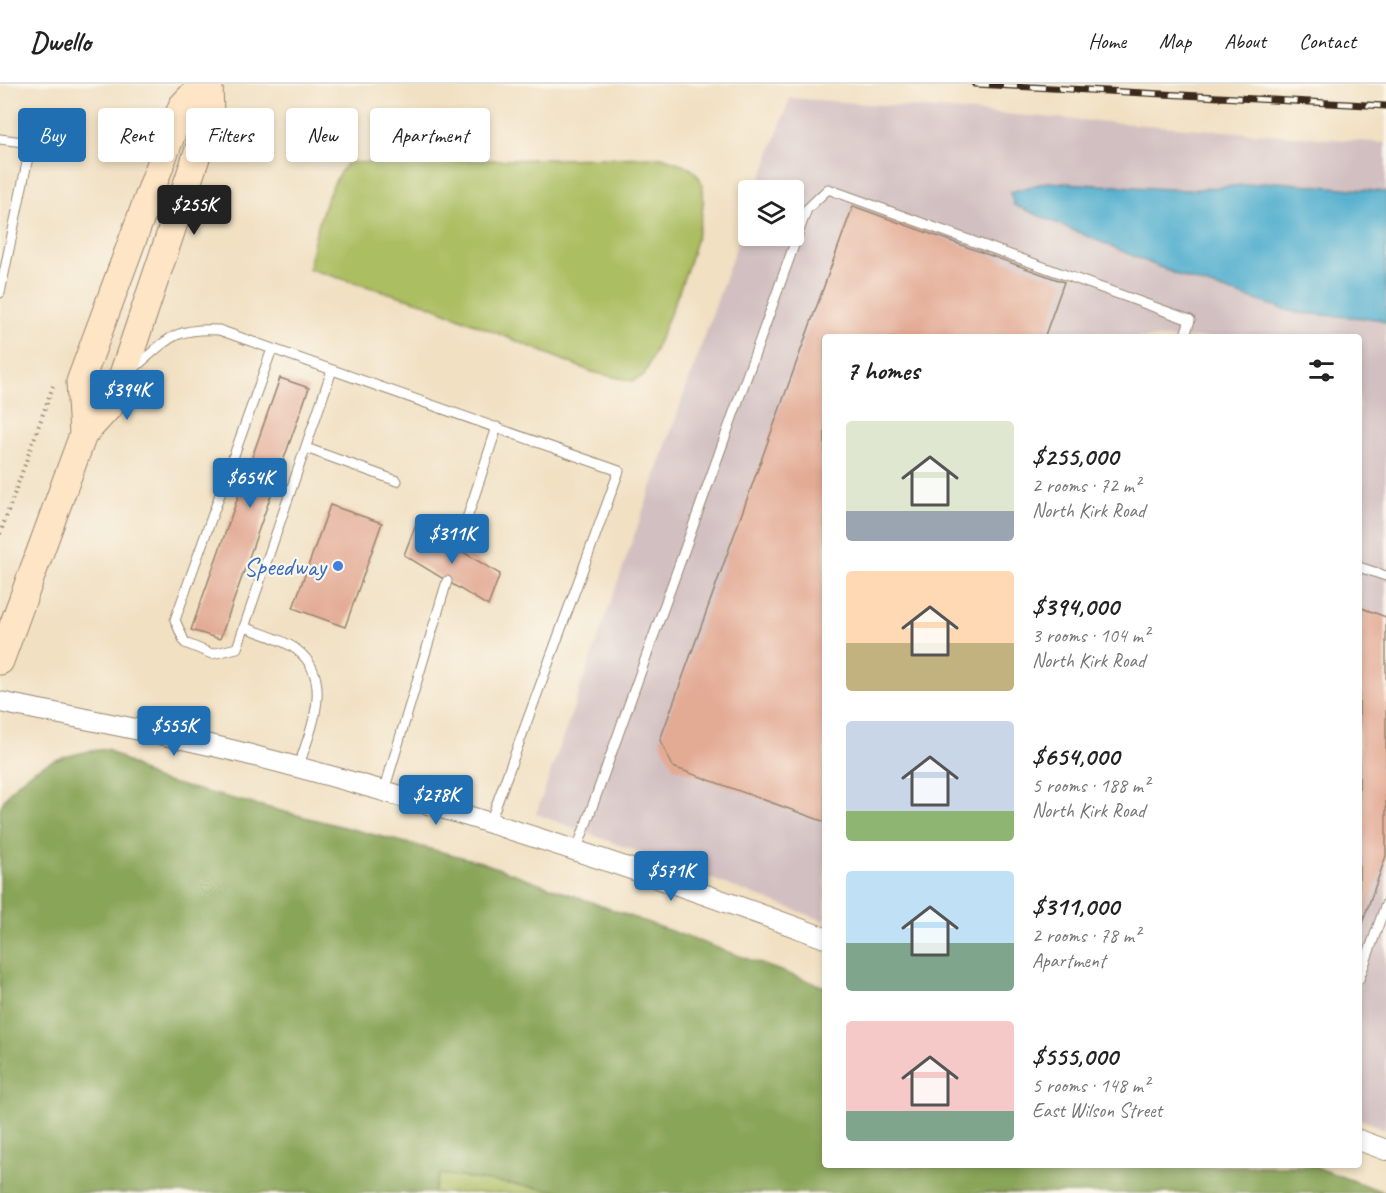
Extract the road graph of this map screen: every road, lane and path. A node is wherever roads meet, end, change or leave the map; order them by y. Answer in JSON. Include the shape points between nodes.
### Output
{"nodes":[{"id":1,"x":203,"y":84,"type":"edge"},
{"id":2,"x":209,"y":84,"type":"edge"},
{"id":3,"x":0,"y":139,"type":"edge"},
{"id":4,"x":0,"y":293,"type":"edge"},
{"id":5,"x":1185,"y":334,"type":"edge"},
{"id":6,"x":272,"y":349,"type":"junction"},
{"id":7,"x":332,"y":370,"type":"junction"},
{"id":8,"x":121,"y":379,"type":"junction"},
{"id":9,"x":497,"y":427,"type":"junction"},
{"id":10,"x":83,"y":435,"type":"junction"},
{"id":11,"x":306,"y":448,"type":"junction"},
{"id":12,"x":397,"y":481,"type":"dead end"},
{"id":13,"x":457,"y":549,"type":"dead end"},
{"id":14,"x":1362,"y":568,"type":"edge"},
{"id":15,"x":1386,"y":576,"type":"edge"},
{"id":16,"x":447,"y":581,"type":"dead end"},
{"id":17,"x":245,"y":627,"type":"junction"},
{"id":18,"x":0,"y":661,"type":"edge"},
{"id":19,"x":0,"y":702,"type":"edge"},
{"id":20,"x":298,"y":768,"type":"junction"},
{"id":21,"x":384,"y":791,"type":"junction"},
{"id":22,"x":490,"y":822,"type":"junction"},
{"id":23,"x":577,"y":849,"type":"junction"},
{"id":24,"x":1386,"y":903,"type":"edge"},
{"id":25,"x":822,"y":937,"type":"edge"},
{"id":26,"x":1362,"y":971,"type":"edge"},
{"id":27,"x":1362,"y":1141,"type":"edge"},
{"id":28,"x":1386,"y":1150,"type":"edge"}],
"edges":[{"from":1,"to":10,"type":"street","via":[[182,106],[80,382]]},
{"from":2,"to":8,"type":"street","via":[[210,116]]},
{"from":3,"to":4,"type":"lane","via":[[31,143]]},
{"from":5,"to":23,"type":"lane","via":[[1190,320],[828,189],[807,209]]},
{"from":6,"to":7,"type":"lane"},
{"from":6,"to":8,"type":"lane","via":[[219,330],[193,328],[171,336]]},
{"from":6,"to":17,"type":"lane","via":[[175,620],[185,643],[212,654],[237,648]]},
{"from":7,"to":9,"type":"lane"},
{"from":7,"to":11,"type":"lane"},
{"from":8,"to":10,"type":"street","via":[[114,401]]},
{"from":9,"to":13,"type":"lane"},
{"from":9,"to":22,"type":"lane","via":[[619,471]]},
{"from":10,"to":18,"type":"street"},
{"from":11,"to":12,"type":"lane"},
{"from":11,"to":17,"type":"lane"},
{"from":14,"to":15,"type":"lane"},
{"from":16,"to":21,"type":"lane"},
{"from":17,"to":20,"type":"lane","via":[[299,651],[316,680],[318,697]]},
{"from":19,"to":20,"type":"street"},
{"from":20,"to":21,"type":"street"},
{"from":21,"to":22,"type":"street"},
{"from":22,"to":23,"type":"street"},
{"from":23,"to":25,"type":"street"},
{"from":24,"to":26,"type":"lane"},
{"from":27,"to":28,"type":"street"}]}
